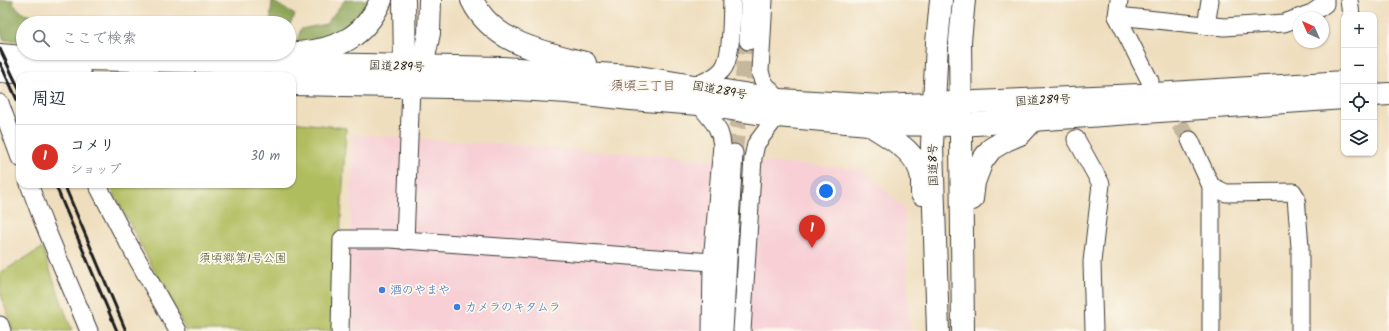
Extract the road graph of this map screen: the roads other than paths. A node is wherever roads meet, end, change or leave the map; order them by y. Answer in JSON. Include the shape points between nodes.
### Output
{"nodes":[{"id":1,"x":380,"y":0,"type":"edge"},
{"id":2,"x":404,"y":0,"type":"edge"},
{"id":3,"x":430,"y":0,"type":"edge"},
{"id":4,"x":472,"y":0,"type":"edge"},
{"id":5,"x":732,"y":0,"type":"edge"},
{"id":6,"x":749,"y":0,"type":"edge"},
{"id":7,"x":764,"y":0,"type":"edge"},
{"id":8,"x":941,"y":0,"type":"edge"},
{"id":9,"x":964,"y":0,"type":"edge"},
{"id":10,"x":1210,"y":0,"type":"edge"},
{"id":11,"x":1325,"y":0,"type":"edge"},
{"id":12,"x":1349,"y":0,"type":"edge"},
{"id":13,"x":1310,"y":6,"type":"edge"},
{"id":14,"x":1118,"y":8,"type":"edge"},
{"id":15,"x":1351,"y":12,"type":"edge"},
{"id":16,"x":1206,"y":26,"type":"junction"},
{"id":17,"x":748,"y":41,"type":"tunnel mouth"},
{"id":18,"x":296,"y":54,"type":"edge"},
{"id":19,"x":0,"y":55,"type":"edge"},
{"id":20,"x":16,"y":56,"type":"edge"},
{"id":21,"x":195,"y":60,"type":"edge"},
{"id":22,"x":413,"y":66,"type":"junction"},
{"id":23,"x":0,"y":72,"type":"edge"},
{"id":24,"x":16,"y":73,"type":"edge"},
{"id":25,"x":632,"y":76,"type":"junction"},
{"id":26,"x":1150,"y":81,"type":"dead end"},
{"id":27,"x":1341,"y":82,"type":"edge"},
{"id":28,"x":296,"y":84,"type":"edge"},
{"id":29,"x":411,"y":87,"type":"junction"},
{"id":30,"x":697,"y":94,"type":"junction"},
{"id":31,"x":1341,"y":98,"type":"edge"},
{"id":32,"x":0,"y":103,"type":"edge"},
{"id":33,"x":961,"y":104,"type":"junction"},
{"id":34,"x":779,"y":108,"type":"junction"},
{"id":35,"x":933,"y":115,"type":"junction"},
{"id":36,"x":1033,"y":120,"type":"junction"},
{"id":37,"x":869,"y":124,"type":"junction"},
{"id":38,"x":961,"y":125,"type":"junction"},
{"id":39,"x":1076,"y":140,"type":"dead end"},
{"id":40,"x":1190,"y":140,"type":"tunnel mouth"},
{"id":41,"x":16,"y":147,"type":"edge"},
{"id":42,"x":734,"y":153,"type":"tunnel mouth"},
{"id":43,"x":1211,"y":186,"type":"junction"},
{"id":44,"x":30,"y":188,"type":"edge"},
{"id":45,"x":99,"y":188,"type":"edge"},
{"id":46,"x":962,"y":210,"type":"junction"},
{"id":47,"x":406,"y":240,"type":"junction"},
{"id":48,"x":712,"y":262,"type":"junction"},
{"id":49,"x":936,"y":264,"type":"junction"},
{"id":50,"x":0,"y":325,"type":"edge"},
{"id":51,"x":2,"y":331,"type":"edge"},
{"id":52,"x":89,"y":331,"type":"edge"},
{"id":53,"x":178,"y":331,"type":"edge"},
{"id":54,"x":340,"y":331,"type":"edge"},
{"id":55,"x":711,"y":331,"type":"edge"},
{"id":56,"x":724,"y":331,"type":"edge"},
{"id":57,"x":742,"y":331,"type":"edge"},
{"id":58,"x":938,"y":331,"type":"edge"},
{"id":59,"x":963,"y":331,"type":"edge"},
{"id":60,"x":1094,"y":331,"type":"edge"},
{"id":61,"x":1211,"y":331,"type":"edge"},
{"id":62,"x":1300,"y":331,"type":"edge"}],
"edges":[{"from":1,"to":18,"type":"highway","via":[[366,26],[352,37],[322,50]]},
{"from":2,"to":22,"type":"highway"},
{"from":3,"to":22,"type":"highway","via":[[429,33]]},
{"from":4,"to":25,"type":"highway","via":[[484,18],[508,38],[525,46]]},
{"from":5,"to":30,"type":"street","via":[[727,62],[724,69],[708,81]]},
{"from":6,"to":17,"type":"street"},
{"from":7,"to":34,"type":"street","via":[[761,79]]},
{"from":8,"to":35,"type":"highway","name":"国道8号"},
{"from":9,"to":33,"type":"highway","via":[[960,41]]},
{"from":10,"to":16,"type":"street"},
{"from":11,"to":13,"type":"street","via":[[1325,4]]},
{"from":12,"to":15,"type":"street"},
{"from":13,"to":16,"type":"street","via":[[1284,23]]},
{"from":14,"to":16,"type":"street"},
{"from":14,"to":26,"type":"street"},
{"from":19,"to":20,"type":"highway","name":"国道289号"},
{"from":21,"to":22,"type":"highway","name":"国道289号"},
{"from":22,"to":25,"type":"highway","name":"国道289号","via":[[502,68]]},
{"from":22,"to":29,"type":"highway"},
{"from":23,"to":24,"type":"highway"},
{"from":25,"to":30,"type":"highway","name":"国道289号"},
{"from":27,"to":33,"type":"highway","name":"国道289号"},
{"from":28,"to":29,"type":"highway","name":"国道289号"},
{"from":29,"to":30,"type":"highway","name":"国道289号","via":[[500,88],[631,99]]},
{"from":29,"to":47,"type":"street"},
{"from":30,"to":34,"type":"highway","name":"国道289号"},
{"from":30,"to":48,"type":"street","via":[[721,134]]},
{"from":31,"to":36,"type":"highway","name":"国道289号"},
{"from":32,"to":41,"type":"street"},
{"from":33,"to":35,"type":"highway","name":"国道289号"},
{"from":33,"to":38,"type":"highway"},
{"from":34,"to":35,"type":"highway","name":"国道289号","via":[[881,106]]},
{"from":34,"to":37,"type":"highway","name":"国道289号"},
{"from":34,"to":57,"type":"street","via":[[756,144],[753,158]]},
{"from":35,"to":37,"type":"highway","name":"国道289号"},
{"from":35,"to":38,"type":"highway","name":"国道289号"},
{"from":35,"to":49,"type":"highway","name":"国道8号"},
{"from":36,"to":38,"type":"highway","name":"国道289号"},
{"from":36,"to":46,"type":"highway","via":[[1020,134],[991,149],[982,161],[974,182],[972,199]]},
{"from":37,"to":49,"type":"highway","via":[[909,151],[916,162],[922,178],[923,235]]},
{"from":38,"to":46,"type":"highway"},
{"from":39,"to":60,"type":"street","via":[[1100,184],[1092,262]]},
{"from":40,"to":43,"type":"street"},
{"from":42,"to":56,"type":"street"},
{"from":43,"to":61,"type":"street"},
{"from":43,"to":62,"type":"street","via":[[1226,193],[1293,192],[1296,197],[1300,247]]},
{"from":44,"to":52,"type":"street"},
{"from":45,"to":53,"type":"street"},
{"from":46,"to":59,"type":"highway"},
{"from":47,"to":48,"type":"street"},
{"from":47,"to":54,"type":"street","via":[[342,239]]},
{"from":48,"to":55,"type":"street"},
{"from":49,"to":58,"type":"highway","name":"国道8号"},
{"from":50,"to":51,"type":"street"}]}
